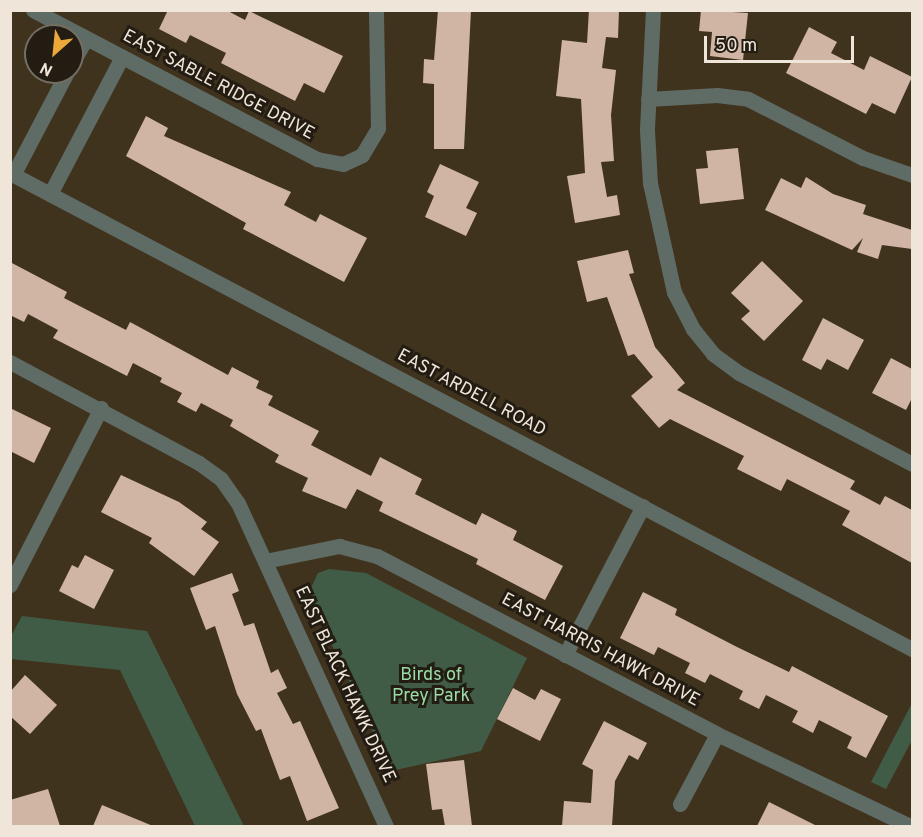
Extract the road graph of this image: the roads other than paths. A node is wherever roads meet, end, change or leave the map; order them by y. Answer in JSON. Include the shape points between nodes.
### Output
{"nodes":[{"id":1,"x":33,"y":10,"type":"edge"},
{"id":2,"x":376,"y":10,"type":"edge"},
{"id":3,"x":653,"y":10,"type":"edge"},
{"id":4,"x":86,"y":39,"type":"junction"},
{"id":5,"x":84,"y":42,"type":"edge"},
{"id":6,"x":122,"y":57,"type":"junction"},
{"id":7,"x":61,"y":84,"type":"edge"},
{"id":8,"x":648,"y":99,"type":"junction"},
{"id":9,"x":12,"y":174,"type":"edge"},
{"id":10,"x":912,"y":175,"type":"edge"},
{"id":11,"x":50,"y":194,"type":"junction"},
{"id":12,"x":10,"y":362,"type":"edge"},
{"id":13,"x":100,"y":408,"type":"junction"},
{"id":14,"x":912,"y":464,"type":"edge"},
{"id":15,"x":643,"y":506,"type":"junction"},
{"id":16,"x":265,"y":561,"type":"junction"},
{"id":17,"x":10,"y":585,"type":"edge"},
{"id":18,"x":912,"y":649,"type":"edge"},
{"id":19,"x":565,"y":655,"type":"junction"},
{"id":20,"x":717,"y":734,"type":"junction"},
{"id":21,"x":680,"y":804,"type":"dead end"},
{"id":22,"x":386,"y":826,"type":"edge"},
{"id":23,"x":910,"y":826,"type":"edge"}],
"edges":[{"from":1,"to":4,"type":"street","name":"EAST SABLE RIDGE DRIVE"},
{"from":2,"to":6,"type":"street","name":"EAST SABLE RIDGE DRIVE","via":[[378,128],[372,144],[357,159],[343,164],[317,159]]},
{"from":3,"to":8,"type":"street"},
{"from":4,"to":5,"type":"street"},
{"from":4,"to":6,"type":"street","name":"EAST SABLE RIDGE DRIVE"},
{"from":6,"to":11,"type":"street"},
{"from":7,"to":9,"type":"street"},
{"from":8,"to":10,"type":"street","via":[[717,95],[748,99],[863,158]]},
{"from":8,"to":14,"type":"street","via":[[648,154],[655,210],[674,292],[693,329],[713,354],[739,373]]},
{"from":9,"to":11,"type":"street","name":"EAST ARDELL ROAD"},
{"from":11,"to":15,"type":"street","name":"EAST ARDELL ROAD"},
{"from":12,"to":13,"type":"street","name":"EAST BLACK HAWK DRIVE"},
{"from":13,"to":16,"type":"street","name":"EAST BLACK HAWK DRIVE","via":[[221,479]]},
{"from":13,"to":17,"type":"street"},
{"from":15,"to":18,"type":"street","name":"EAST ARDELL ROAD"},
{"from":15,"to":19,"type":"street"},
{"from":16,"to":19,"type":"street","name":"EAST HARRIS HAWK DRIVE","via":[[339,546],[377,556]]},
{"from":16,"to":22,"type":"street","name":"EAST BLACK HAWK DRIVE"},
{"from":19,"to":20,"type":"street","name":"EAST HARRIS HAWK DRIVE"},
{"from":20,"to":21,"type":"street"},
{"from":20,"to":23,"type":"street","name":"EAST HARRIS HAWK DRIVE"}]}
